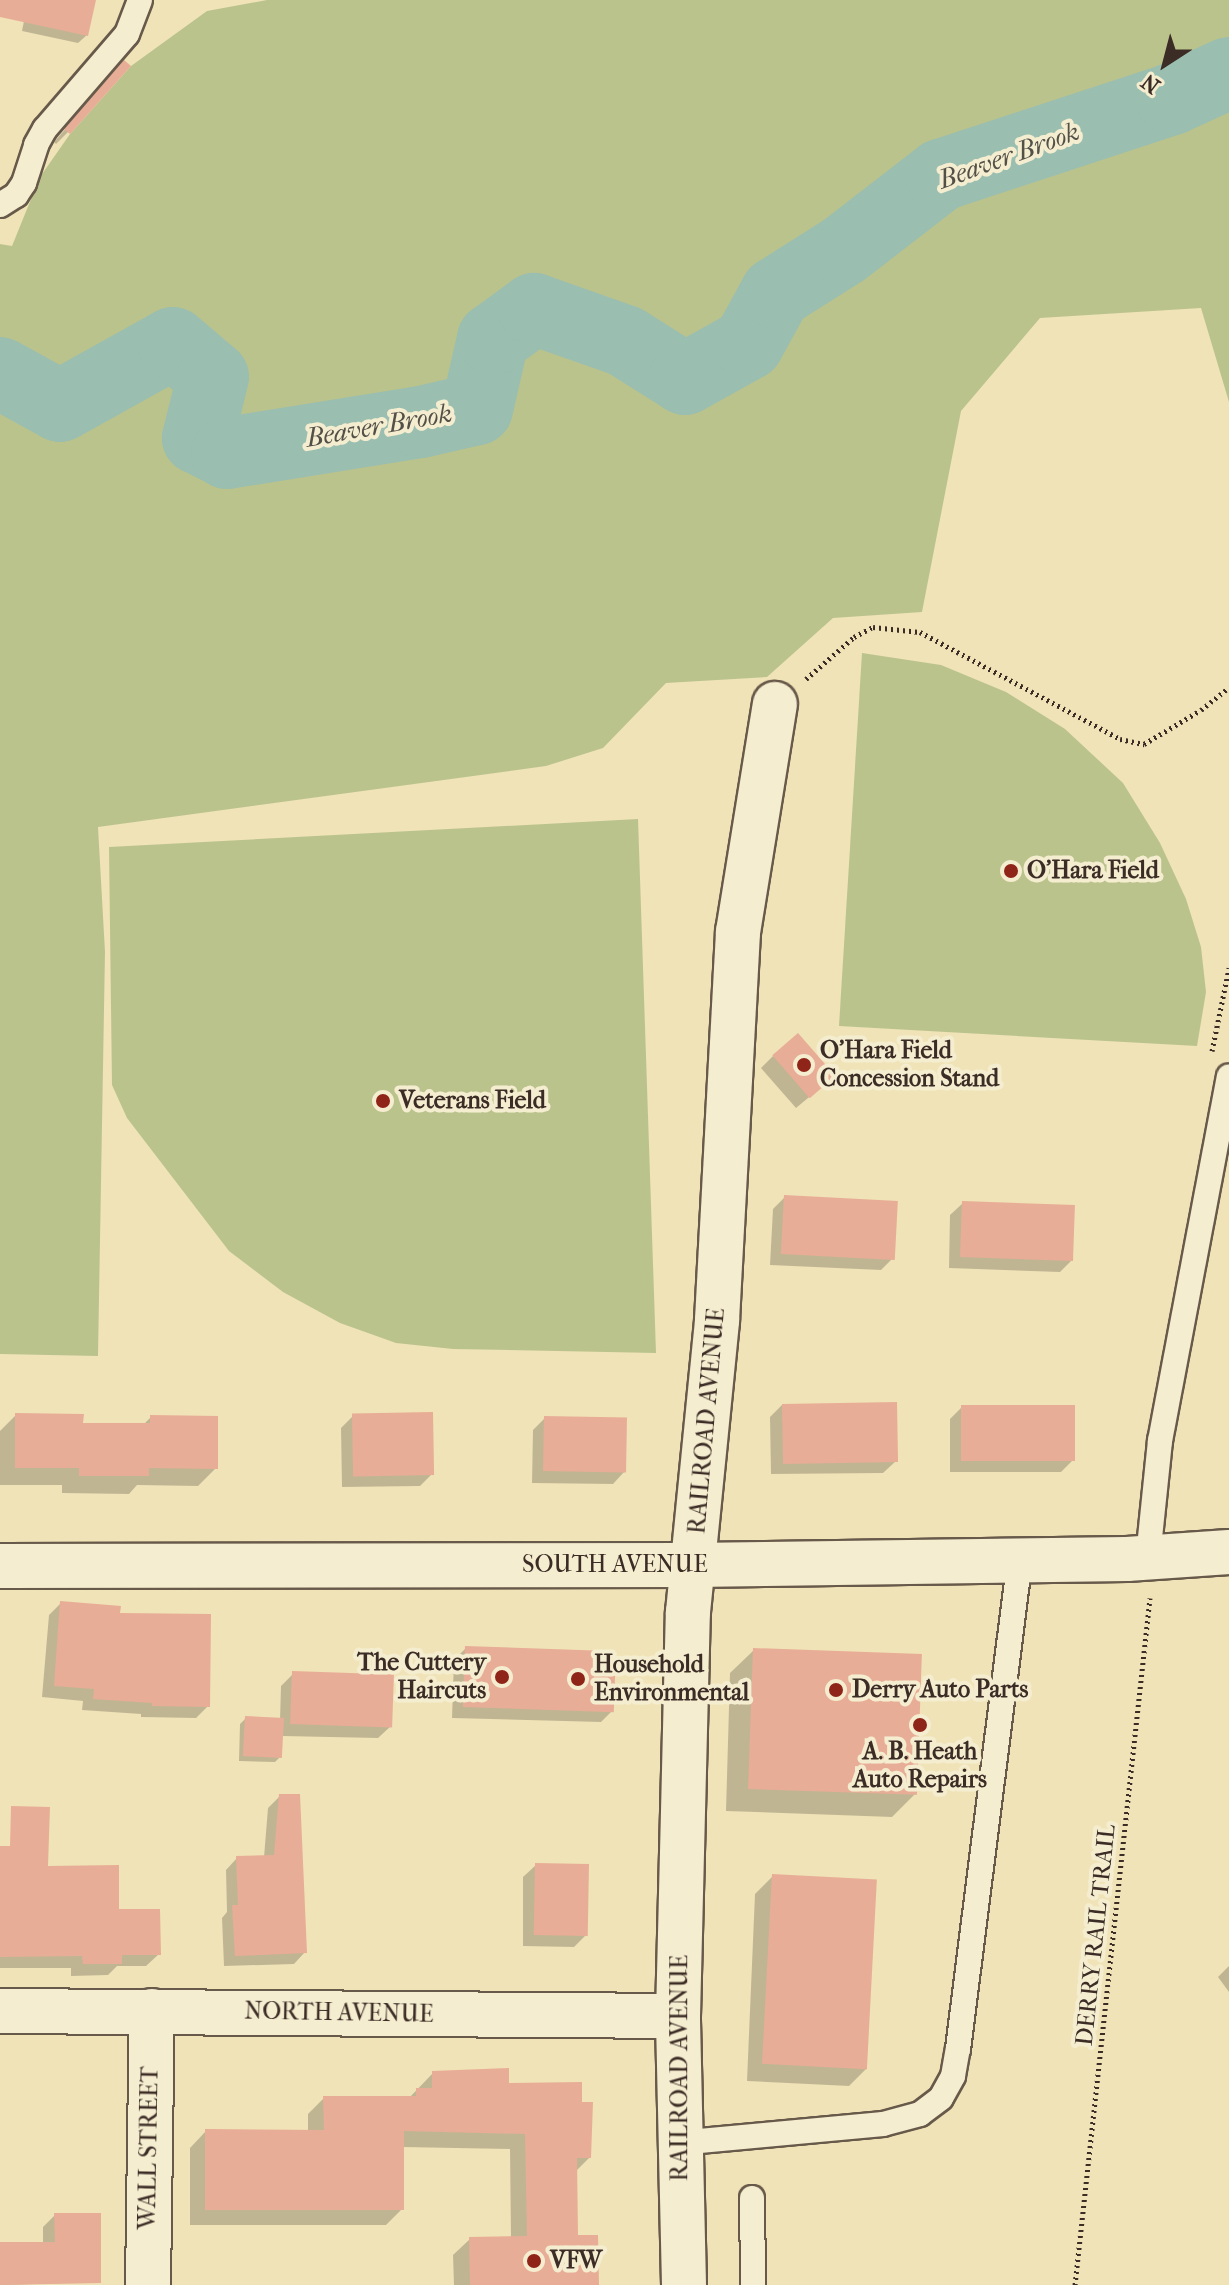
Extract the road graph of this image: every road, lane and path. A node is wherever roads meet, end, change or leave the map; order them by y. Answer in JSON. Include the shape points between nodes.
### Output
{"nodes":[{"id":1,"x":140,"y":0,"type":"edge"},
{"id":2,"x":0,"y":205,"type":"edge"},
{"id":3,"x":1229,"y":687,"type":"edge"},
{"id":4,"x":775,"y":704,"type":"joint"},
{"id":5,"x":1229,"y":1076,"type":"edge"},
{"id":6,"x":1229,"y":1552,"type":"edge"},
{"id":7,"x":1020,"y":1561,"type":"junction"},
{"id":8,"x":693,"y":1565,"type":"junction"},
{"id":9,"x":0,"y":1566,"type":"edge"},
{"id":10,"x":1149,"y":1572,"type":"junction"},
{"id":11,"x":0,"y":2011,"type":"edge"},
{"id":12,"x":152,"y":2011,"type":"junction"},
{"id":13,"x":678,"y":2016,"type":"junction"},
{"id":14,"x":678,"y":2143,"type":"junction"},
{"id":15,"x":752,"y":2198,"type":"dead end"},
{"id":16,"x":148,"y":2285,"type":"edge"},
{"id":17,"x":684,"y":2285,"type":"edge"},
{"id":18,"x":753,"y":2285,"type":"edge"},
{"id":19,"x":1075,"y":2285,"type":"edge"}],
"edges":[{"from":1,"to":2,"type":"lane","via":[[127,34],[45,129],[24,183]]},
{"from":3,"to":4,"type":"path","via":[[1144,744],[1120,739],[920,632],[873,627]]},
{"from":4,"to":8,"type":"street","name":"RAILROAD AVENUE","via":[[738,932],[717,1320]]},
{"from":5,"to":10,"type":"lane","via":[[1160,1441]]},
{"from":6,"to":10,"type":"street","name":"SOUTH AVENUE"},
{"from":7,"to":8,"type":"street","name":"SOUTH AVENUE"},
{"from":7,"to":10,"type":"street","name":"SOUTH AVENUE"},
{"from":7,"to":14,"type":"lane","via":[[958,2049],[953,2076],[941,2098],[920,2114],[883,2124]]},
{"from":8,"to":9,"type":"street","name":"SOUTH AVENUE"},
{"from":8,"to":13,"type":"street","name":"RAILROAD AVENUE"},
{"from":10,"to":19,"type":"path","name":"DERRY RAIL TRAIL"},
{"from":11,"to":12,"type":"street","name":"NORTH AVENUE"},
{"from":12,"to":13,"type":"street","name":"NORTH AVENUE"},
{"from":12,"to":16,"type":"street","name":"WALL STREET"},
{"from":13,"to":14,"type":"street","name":"RAILROAD AVENUE"},
{"from":14,"to":17,"type":"street","name":"RAILROAD AVENUE"},
{"from":15,"to":18,"type":"lane"}]}
